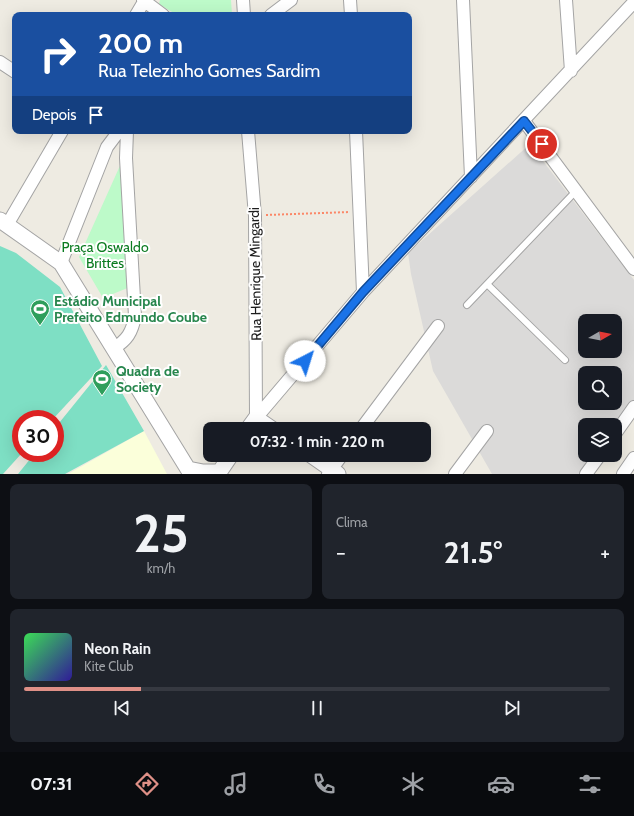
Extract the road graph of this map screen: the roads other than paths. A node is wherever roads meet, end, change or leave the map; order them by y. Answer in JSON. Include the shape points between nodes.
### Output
{"nodes":[{"id":1,"x":144,"y":0,"type":"edge"},
{"id":2,"x":243,"y":0,"type":"edge"},
{"id":3,"x":291,"y":0,"type":"edge"},
{"id":4,"x":350,"y":0,"type":"edge"},
{"id":5,"x":463,"y":0,"type":"edge"},
{"id":6,"x":566,"y":0,"type":"edge"},
{"id":7,"x":634,"y":2,"type":"edge"},
{"id":8,"x":138,"y":12,"type":"edge"},
{"id":9,"x":159,"y":12,"type":"edge"},
{"id":10,"x":244,"y":12,"type":"edge"},
{"id":11,"x":275,"y":12,"type":"edge"},
{"id":12,"x":351,"y":12,"type":"edge"},
{"id":13,"x":0,"y":62,"type":"edge"},
{"id":14,"x":12,"y":70,"type":"edge"},
{"id":15,"x":571,"y":71,"type":"junction"},
{"id":16,"x":524,"y":121,"type":"junction"},
{"id":17,"x":60,"y":134,"type":"edge"},
{"id":18,"x":117,"y":134,"type":"edge"},
{"id":19,"x":127,"y":134,"type":"edge"},
{"id":20,"x":248,"y":134,"type":"edge"},
{"id":21,"x":356,"y":134,"type":"edge"},
{"id":22,"x":107,"y":147,"type":"junction"},
{"id":23,"x":126,"y":158,"type":"junction"},
{"id":24,"x":471,"y":177,"type":"junction"},
{"id":25,"x":576,"y":190,"type":"junction"},
{"id":26,"x":4,"y":223,"type":"edge"},
{"id":27,"x":61,"y":263,"type":"junction"},
{"id":28,"x":634,"y":269,"type":"edge"},
{"id":29,"x":487,"y":284,"type":"junction"},
{"id":30,"x":363,"y":292,"type":"junction"},
{"id":31,"x":467,"y":305,"type":"dead end"},
{"id":32,"x":438,"y":326,"type":"dead end"},
{"id":33,"x":113,"y":349,"type":"junction"},
{"id":34,"x":565,"y":360,"type":"dead end"},
{"id":35,"x":634,"y":407,"type":"edge"},
{"id":36,"x":252,"y":422,"type":"edge"},
{"id":37,"x":253,"y":422,"type":"edge"},
{"id":38,"x":366,"y":422,"type":"edge"},
{"id":39,"x":622,"y":424,"type":"edge"},
{"id":40,"x":487,"y":431,"type":"dead end"},
{"id":41,"x":634,"y":458,"type":"edge"},
{"id":42,"x":225,"y":462,"type":"edge"},
{"id":43,"x":320,"y":462,"type":"edge"},
{"id":44,"x":338,"y":462,"type":"edge"},
{"id":45,"x":595,"y":462,"type":"edge"},
{"id":46,"x":189,"y":472,"type":"edge"},
{"id":47,"x":332,"y":472,"type":"edge"},
{"id":48,"x":218,"y":473,"type":"edge"},
{"id":49,"x":455,"y":474,"type":"edge"},
{"id":50,"x":586,"y":474,"type":"edge"},
{"id":51,"x":623,"y":474,"type":"edge"}],
"edges":[{"from":1,"to":8,"type":"street"},
{"from":1,"to":9,"type":"street"},
{"from":2,"to":10,"type":"street"},
{"from":3,"to":11,"type":"street"},
{"from":4,"to":12,"type":"street"},
{"from":5,"to":24,"type":"street"},
{"from":6,"to":15,"type":"street"},
{"from":7,"to":15,"type":"street"},
{"from":13,"to":14,"type":"street"},
{"from":15,"to":16,"type":"street"},
{"from":16,"to":24,"type":"street"},
{"from":16,"to":25,"type":"street"},
{"from":17,"to":26,"type":"street"},
{"from":18,"to":22,"type":"street"},
{"from":19,"to":23,"type":"street"},
{"from":20,"to":36,"type":"street","name":"Rua Henrique Mingardi","via":[[255,216]]},
{"from":21,"to":30,"type":"street"},
{"from":22,"to":23,"type":"street","via":[[114,148]]},
{"from":22,"to":27,"type":"street"},
{"from":23,"to":33,"type":"street","via":[[135,316],[132,332],[124,342]]},
{"from":24,"to":30,"type":"street"},
{"from":25,"to":28,"type":"street"},
{"from":25,"to":29,"type":"lane"},
{"from":26,"to":27,"type":"street"},
{"from":27,"to":33,"type":"street"},
{"from":29,"to":31,"type":"lane"},
{"from":29,"to":34,"type":"lane"},
{"from":30,"to":37,"type":"street"},
{"from":32,"to":38,"type":"street"},
{"from":33,"to":46,"type":"street"},
{"from":35,"to":39,"type":"street"},
{"from":40,"to":49,"type":"street"},
{"from":41,"to":51,"type":"street"},
{"from":42,"to":48,"type":"street"},
{"from":43,"to":47,"type":"street"},
{"from":44,"to":47,"type":"street"},
{"from":45,"to":50,"type":"street"},
{"from":46,"to":48,"type":"street"}]}
